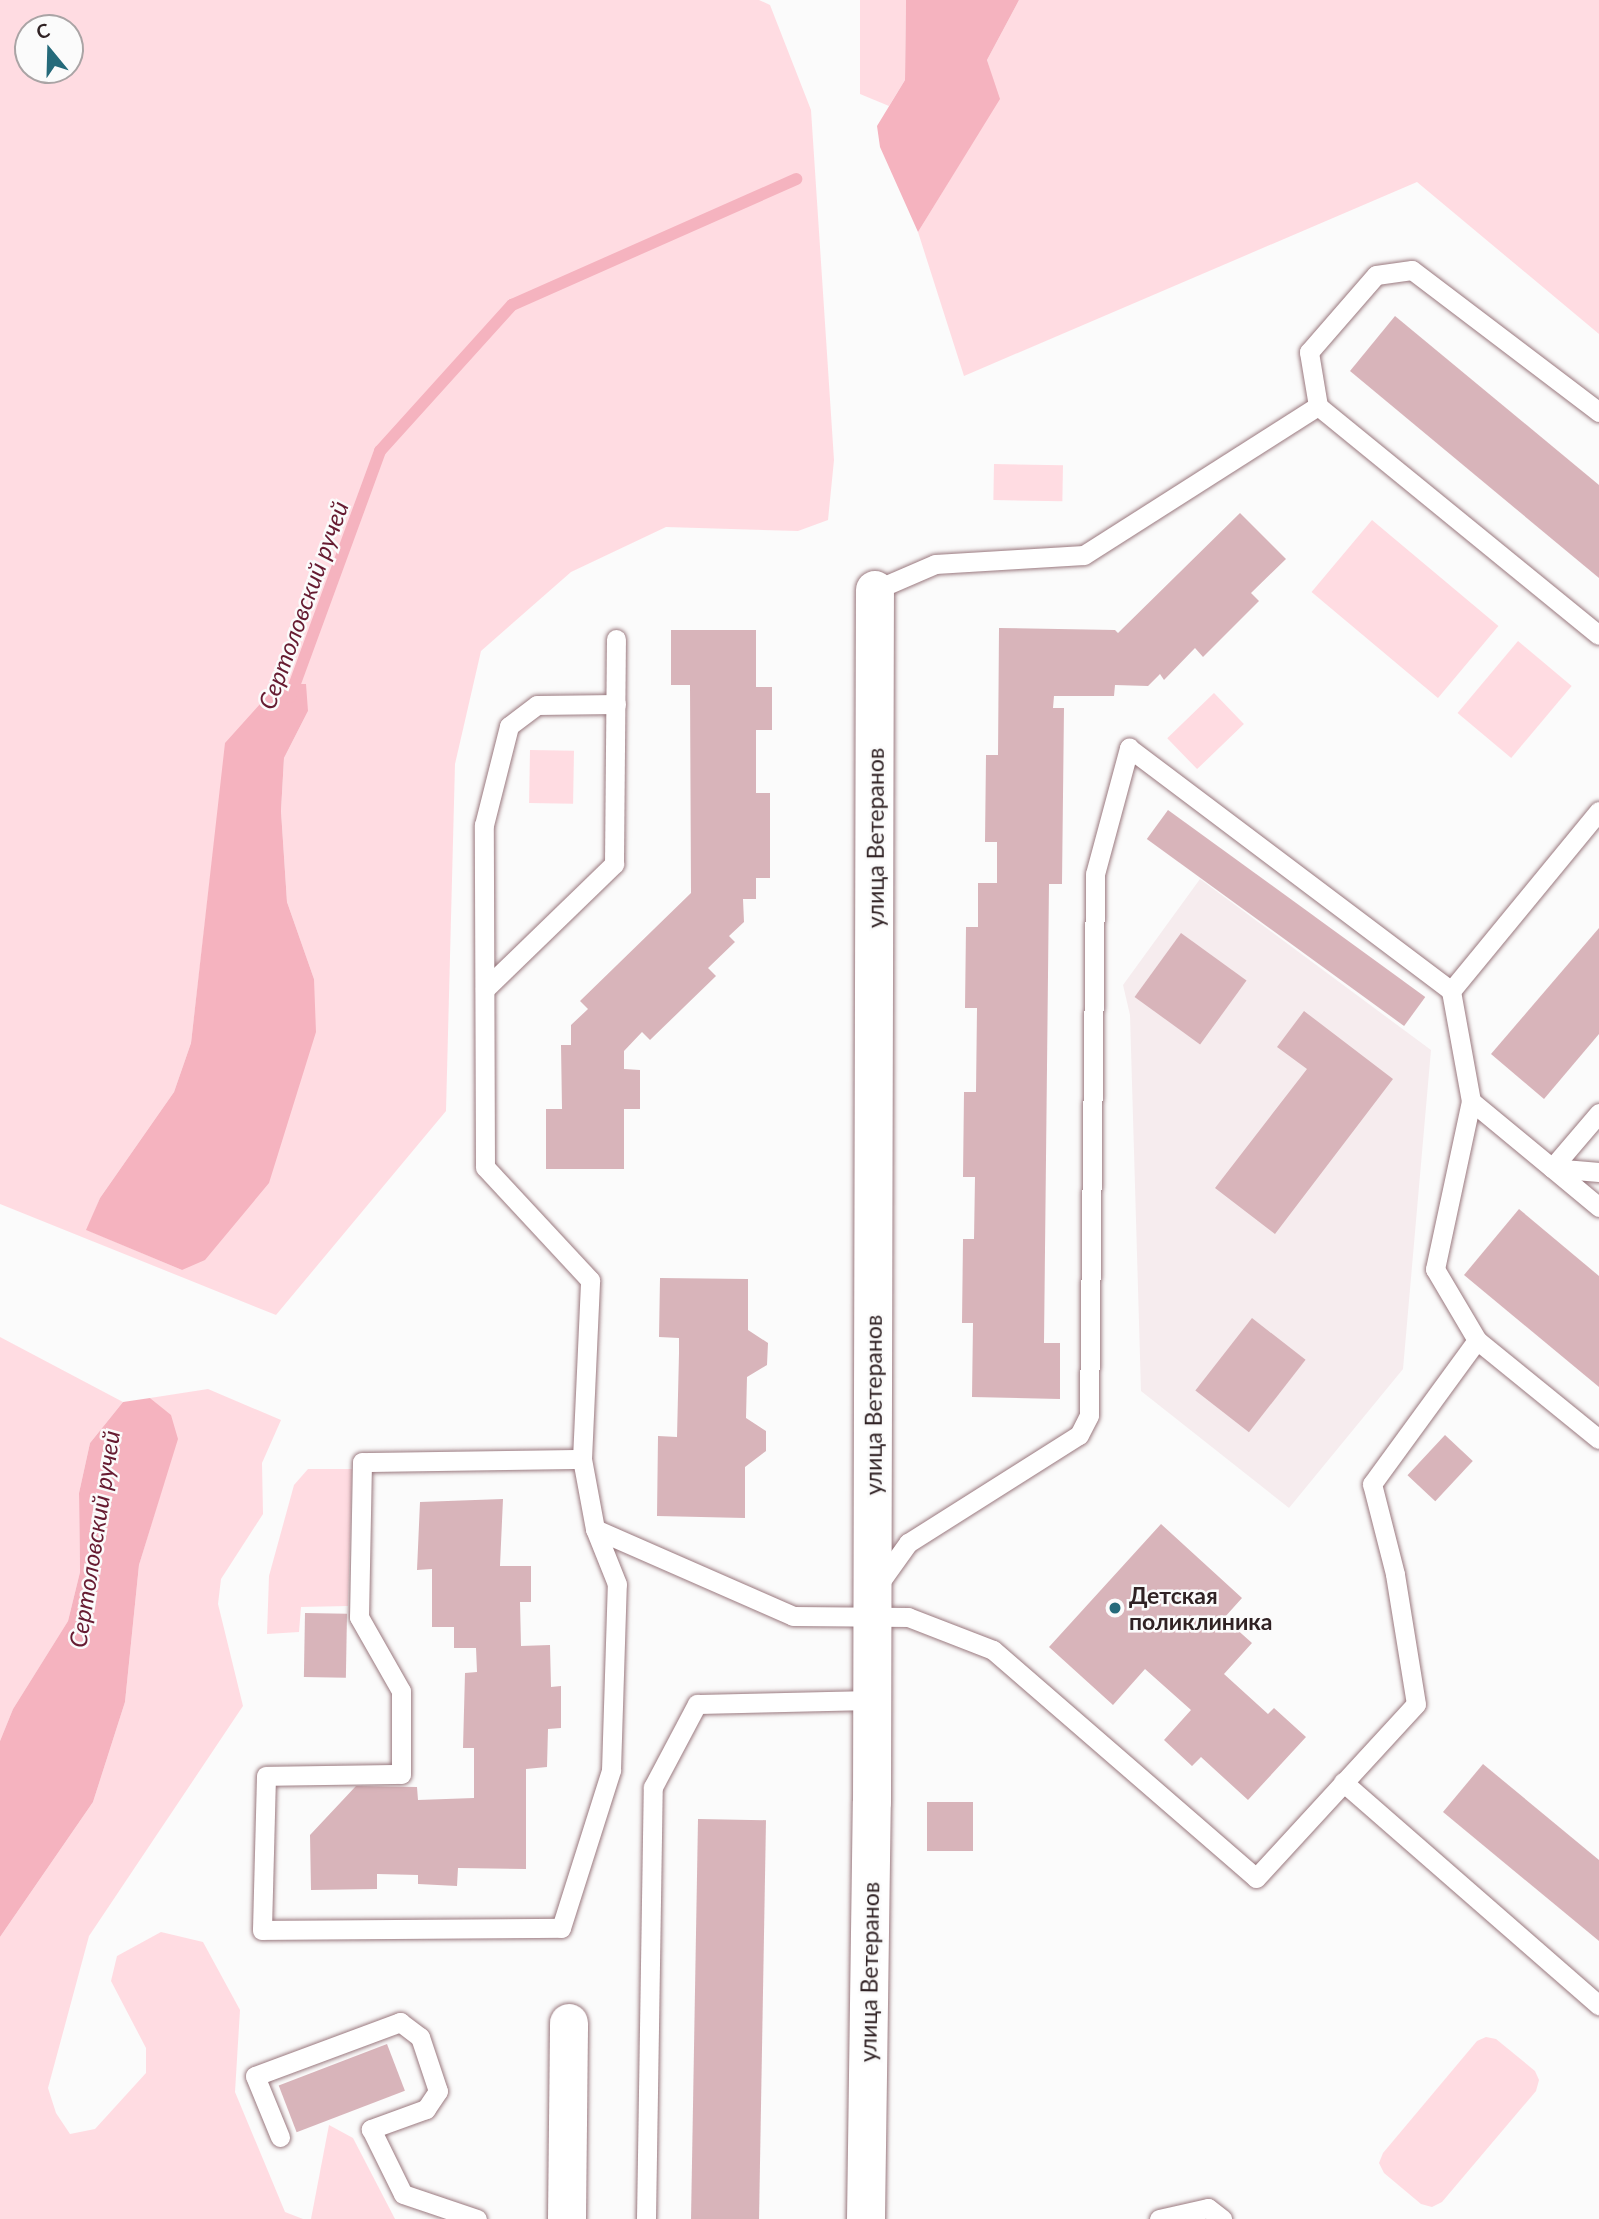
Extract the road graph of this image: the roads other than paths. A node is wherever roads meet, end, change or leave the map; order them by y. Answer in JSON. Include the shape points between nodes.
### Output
{"nodes":[{"id":1,"x":1318,"y":406,"type":"junction"},
{"id":2,"x":1599,"y":412,"type":"edge"},
{"id":3,"x":875,"y":590,"type":"joint"},
{"id":4,"x":1599,"y":635,"type":"edge"},
{"id":5,"x":617,"y":639,"type":"dead end"},
{"id":6,"x":616,"y":704,"type":"junction"},
{"id":7,"x":1599,"y":811,"type":"edge"},
{"id":8,"x":485,"y":989,"type":"junction"},
{"id":9,"x":1451,"y":991,"type":"junction"},
{"id":10,"x":1471,"y":1101,"type":"junction"},
{"id":11,"x":1599,"y":1113,"type":"edge"},
{"id":12,"x":1552,"y":1168,"type":"junction"},
{"id":13,"x":1599,"y":1172,"type":"edge"},
{"id":14,"x":1599,"y":1207,"type":"edge"},
{"id":15,"x":1477,"y":1339,"type":"junction"},
{"id":16,"x":1599,"y":1439,"type":"edge"},
{"id":17,"x":582,"y":1460,"type":"junction"},
{"id":18,"x":595,"y":1529,"type":"junction"},
{"id":19,"x":872,"y":1604,"type":"junction"},
{"id":20,"x":872,"y":1700,"type":"junction"},
{"id":21,"x":1343,"y":1783,"type":"junction"},
{"id":22,"x":1599,"y":2005,"type":"edge"},
{"id":23,"x":569,"y":2023,"type":"dead end"},
{"id":24,"x":280,"y":2137,"type":"dead end"},
{"id":25,"x":477,"y":2219,"type":"edge"},
{"id":26,"x":567,"y":2219,"type":"edge"},
{"id":27,"x":646,"y":2219,"type":"edge"},
{"id":28,"x":866,"y":2219,"type":"edge"},
{"id":29,"x":1159,"y":2219,"type":"edge"},
{"id":30,"x":1222,"y":2219,"type":"edge"}],
"edges":[{"from":1,"to":2,"type":"lane","via":[[1309,352],[1376,275],[1412,270]]},
{"from":1,"to":3,"type":"lane","via":[[1084,555],[935,564]]},
{"from":1,"to":4,"type":"lane"},
{"from":3,"to":19,"type":"street","name":"улица Ветеранов"},
{"from":5,"to":6,"type":"lane"},
{"from":6,"to":8,"type":"lane","via":[[614,864]]},
{"from":6,"to":8,"type":"lane","via":[[537,705],[509,726],[485,825]]},
{"from":7,"to":9,"type":"lane"},
{"from":8,"to":17,"type":"lane","via":[[485,1167],[590,1280]]},
{"from":9,"to":10,"type":"lane"},
{"from":9,"to":19,"type":"lane","via":[[1129,748],[1095,874],[1089,1415],[1079,1435],[908,1543]]},
{"from":10,"to":12,"type":"lane"},
{"from":10,"to":15,"type":"lane","via":[[1435,1269]]},
{"from":11,"to":12,"type":"lane"},
{"from":12,"to":13,"type":"lane"},
{"from":12,"to":14,"type":"lane"},
{"from":15,"to":16,"type":"lane"},
{"from":15,"to":21,"type":"lane","via":[[1372,1484],[1395,1574],[1416,1704]]},
{"from":17,"to":18,"type":"lane"},
{"from":17,"to":18,"type":"lane","via":[[362,1462],[359,1617],[401,1691],[401,1774],[266,1776],[262,1930],[561,1928],[611,1770],[617,1584]]},
{"from":18,"to":19,"type":"lane","via":[[793,1616]]},
{"from":19,"to":20,"type":"street","name":"улица Ветеранов"},
{"from":19,"to":21,"type":"lane","via":[[993,1650],[1256,1878]]},
{"from":20,"to":27,"type":"lane","via":[[697,1704],[653,1787]]},
{"from":20,"to":28,"type":"street","name":"улица Ветеранов"},
{"from":21,"to":22,"type":"lane"},
{"from":23,"to":26,"type":"street"},
{"from":24,"to":25,"type":"lane","via":[[255,2077],[400,2022],[420,2037],[438,2091],[426,2109],[371,2129],[403,2194]]},
{"from":29,"to":30,"type":"lane","via":[[1208,2208]]}]}
